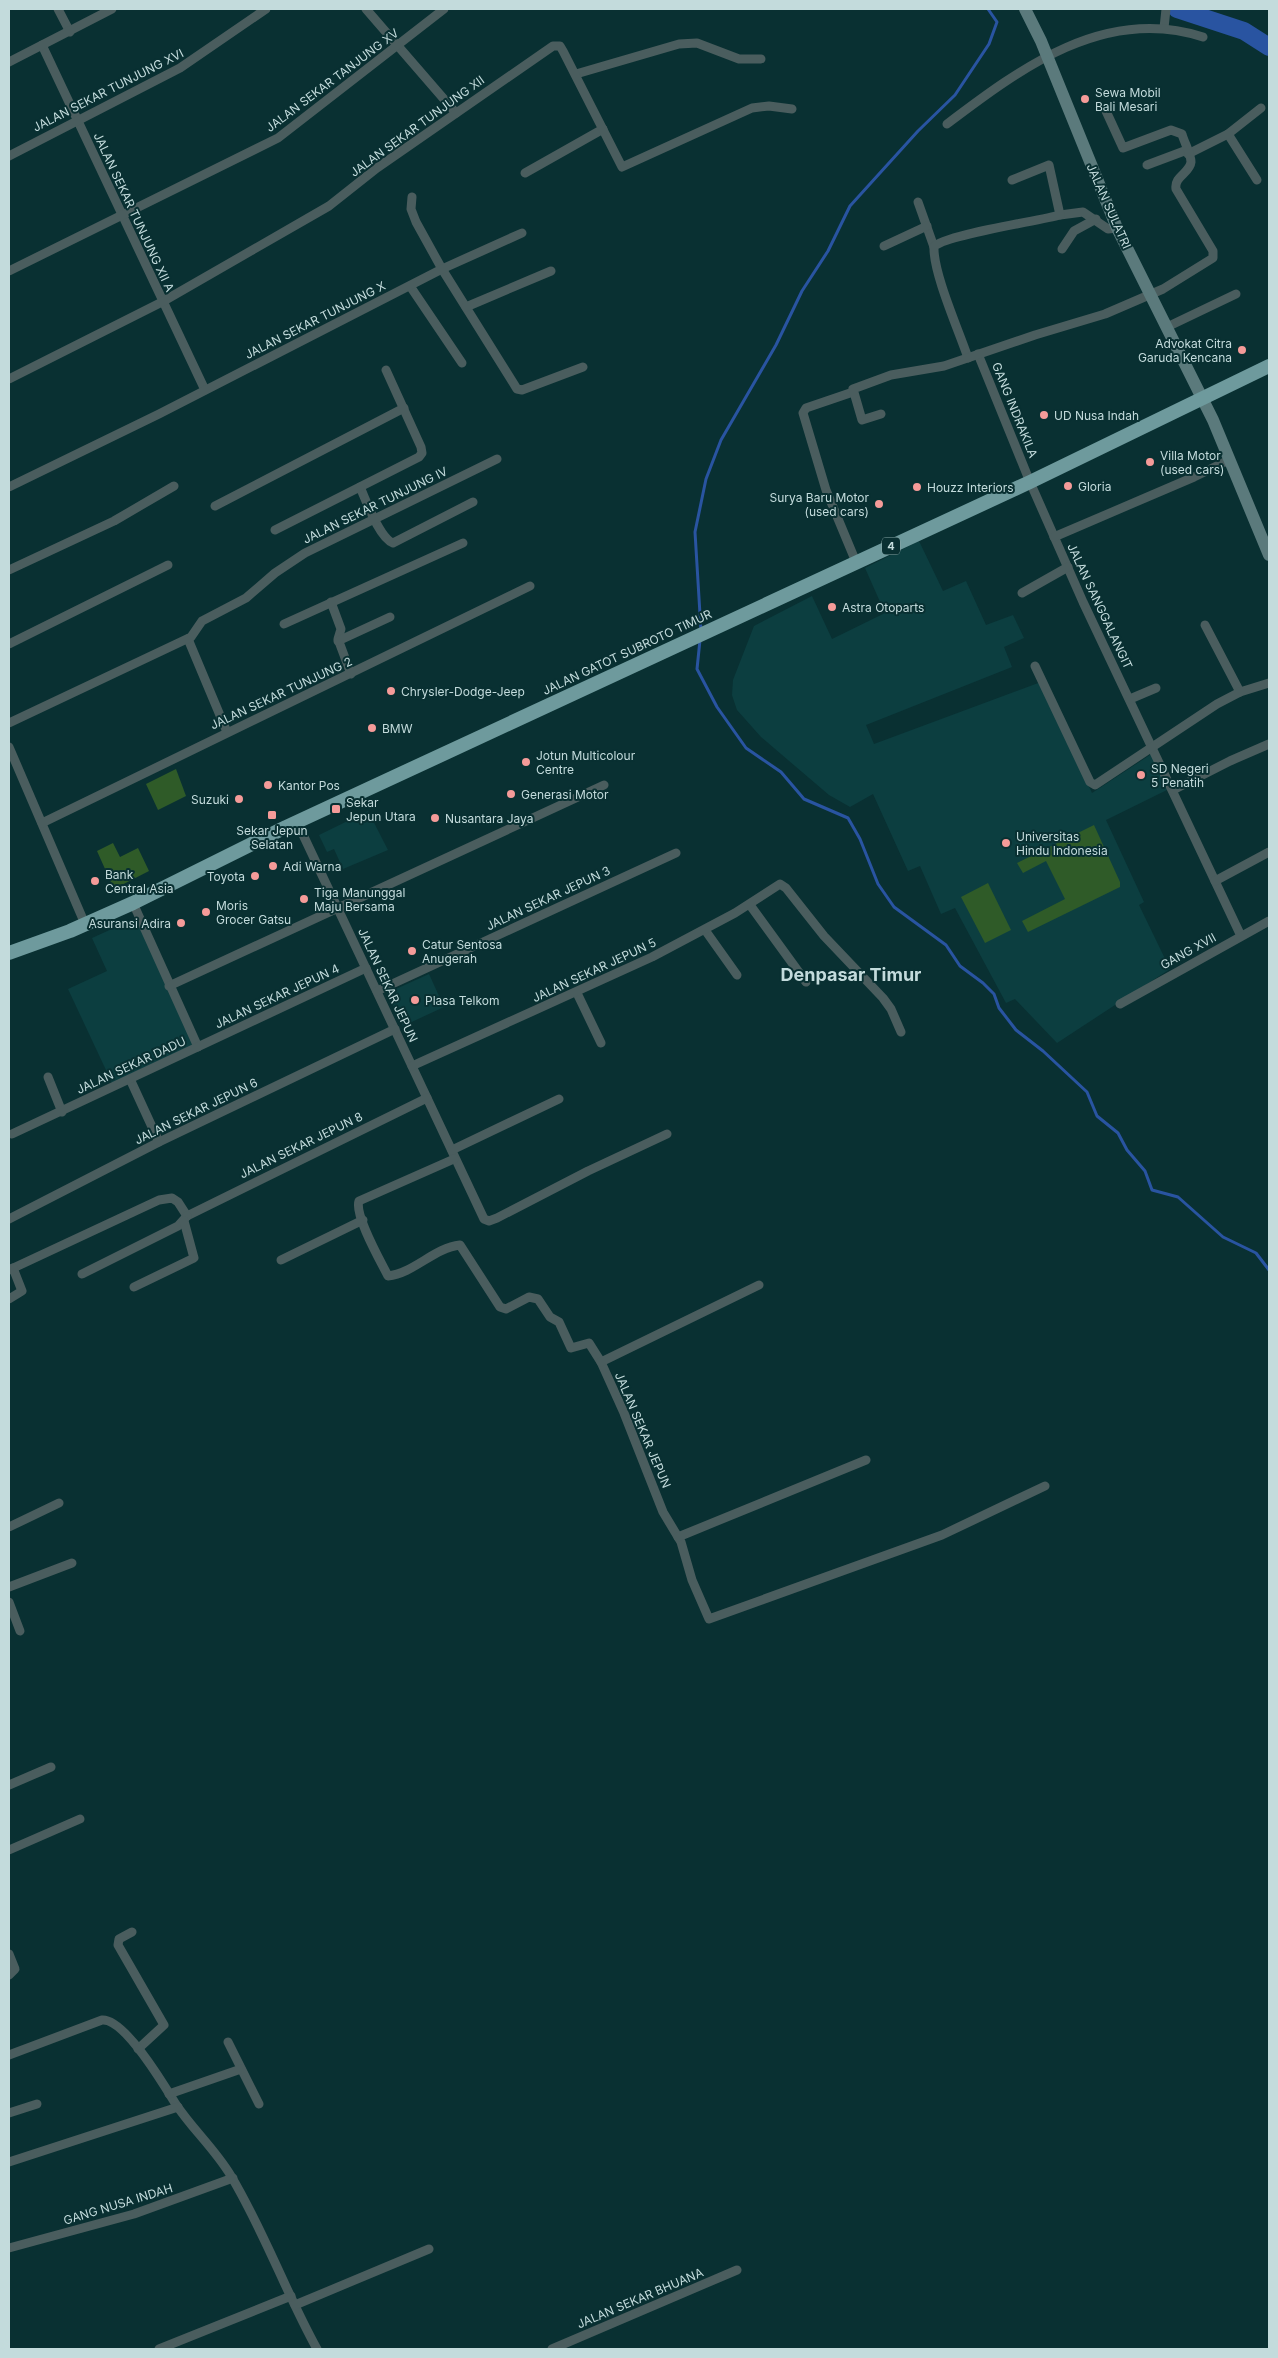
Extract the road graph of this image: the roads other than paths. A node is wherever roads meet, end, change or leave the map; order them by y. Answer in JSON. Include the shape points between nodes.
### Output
{"nodes":[{"id":1,"x":58,"y":9,"type":"edge"},
{"id":2,"x":112,"y":9,"type":"edge"},
{"id":3,"x":266,"y":9,"type":"edge"},
{"id":4,"x":366,"y":9,"type":"edge"},
{"id":5,"x":444,"y":9,"type":"edge"},
{"id":6,"x":1025,"y":9,"type":"edge"},
{"id":7,"x":1166,"y":10,"type":"edge"},
{"id":8,"x":1164,"y":28,"type":"junction"},
{"id":9,"x":70,"y":32,"type":"junction"},
{"id":10,"x":1203,"y":37,"type":"dead end"},
{"id":11,"x":42,"y":45,"type":"junction"},
{"id":12,"x":398,"y":46,"type":"junction"},
{"id":13,"x":1046,"y":56,"type":"junction"},
{"id":14,"x":760,"y":59,"type":"dead end"},
{"id":15,"x":9,"y":62,"type":"edge"},
{"id":16,"x":576,"y":74,"type":"junction"},
{"id":17,"x":1261,"y":108,"type":"dead end"},
{"id":18,"x":792,"y":110,"type":"dead end"},
{"id":19,"x":1106,"y":111,"type":"dead end"},
{"id":20,"x":456,"y":114,"type":"junction"},
{"id":21,"x":78,"y":121,"type":"junction"},
{"id":22,"x":947,"y":124,"type":"dead end"},
{"id":23,"x":603,"y":129,"type":"junction"},
{"id":24,"x":1228,"y":134,"type":"junction"},
{"id":25,"x":1187,"y":152,"type":"junction"},
{"id":26,"x":9,"y":156,"type":"edge"},
{"id":27,"x":1147,"y":165,"type":"dead end"},
{"id":28,"x":525,"y":173,"type":"dead end"},
{"id":29,"x":1012,"y":180,"type":"dead end"},
{"id":30,"x":1257,"y":180,"type":"dead end"},
{"id":31,"x":412,"y":197,"type":"dead end"},
{"id":32,"x":918,"y":202,"type":"dead end"},
{"id":33,"x":1060,"y":215,"type":"junction"},
{"id":34,"x":122,"y":216,"type":"junction"},
{"id":35,"x":1096,"y":219,"type":"junction"},
{"id":36,"x":927,"y":226,"type":"junction"},
{"id":37,"x":1117,"y":228,"type":"junction"},
{"id":38,"x":522,"y":233,"type":"dead end"},
{"id":39,"x":884,"y":246,"type":"dead end"},
{"id":40,"x":934,"y":247,"type":"junction"},
{"id":41,"x":1062,"y":249,"type":"dead end"},
{"id":42,"x":442,"y":269,"type":"junction"},
{"id":43,"x":9,"y":271,"type":"edge"},
{"id":44,"x":551,"y":272,"type":"dead end"},
{"id":45,"x":410,"y":286,"type":"junction"},
{"id":46,"x":1152,"y":294,"type":"junction"},
{"id":47,"x":1236,"y":294,"type":"dead end"},
{"id":48,"x":162,"y":302,"type":"junction"},
{"id":49,"x":466,"y":307,"type":"junction"},
{"id":50,"x":1167,"y":327,"type":"junction"},
{"id":51,"x":978,"y":354,"type":"junction"},
{"id":52,"x":968,"y":358,"type":"junction"},
{"id":53,"x":462,"y":363,"type":"dead end"},
{"id":54,"x":1269,"y":366,"type":"edge"},
{"id":55,"x":583,"y":367,"type":"dead end"},
{"id":56,"x":386,"y":370,"type":"dead end"},
{"id":57,"x":9,"y":379,"type":"edge"},
{"id":58,"x":205,"y":390,"type":"junction"},
{"id":59,"x":853,"y":392,"type":"junction"},
{"id":60,"x":1202,"y":398,"type":"junction"},
{"id":61,"x":404,"y":408,"type":"junction"},
{"id":62,"x":881,"y":414,"type":"dead end"},
{"id":63,"x":497,"y":459,"type":"dead end"},
{"id":64,"x":1229,"y":460,"type":"junction"},
{"id":65,"x":1029,"y":479,"type":"junction"},
{"id":66,"x":174,"y":486,"type":"dead end"},
{"id":67,"x":9,"y":487,"type":"edge"},
{"id":68,"x":360,"y":487,"type":"junction"},
{"id":69,"x":473,"y":502,"type":"dead end"},
{"id":70,"x":215,"y":506,"type":"dead end"},
{"id":71,"x":374,"y":518,"type":"junction"},
{"id":72,"x":276,"y":530,"type":"dead end"},
{"id":73,"x":1054,"y":537,"type":"junction"},
{"id":74,"x":463,"y":543,"type":"dead end"},
{"id":75,"x":1268,"y":550,"type":"edge"},
{"id":76,"x":856,"y":562,"type":"junction"},
{"id":77,"x":168,"y":565,"type":"dead end"},
{"id":78,"x":1068,"y":567,"type":"junction"},
{"id":79,"x":9,"y":570,"type":"edge"},
{"id":80,"x":530,"y":586,"type":"dead end"},
{"id":81,"x":1022,"y":593,"type":"dead end"},
{"id":82,"x":331,"y":602,"type":"junction"},
{"id":83,"x":390,"y":617,"type":"dead end"},
{"id":84,"x":284,"y":624,"type":"dead end"},
{"id":85,"x":1205,"y":625,"type":"dead end"},
{"id":86,"x":188,"y":639,"type":"junction"},
{"id":87,"x":338,"y":641,"type":"junction"},
{"id":88,"x":9,"y":644,"type":"edge"},
{"id":89,"x":1035,"y":666,"type":"dead end"},
{"id":90,"x":351,"y":674,"type":"junction"},
{"id":91,"x":1269,"y":684,"type":"edge"},
{"id":92,"x":1156,"y":688,"type":"dead end"},
{"id":93,"x":1240,"y":692,"type":"junction"},
{"id":94,"x":1130,"y":698,"type":"junction"},
{"id":95,"x":9,"y":723,"type":"edge"},
{"id":96,"x":227,"y":732,"type":"junction"},
{"id":97,"x":1269,"y":744,"type":"edge"},
{"id":98,"x":1153,"y":745,"type":"junction"},
{"id":99,"x":9,"y":747,"type":"edge"},
{"id":100,"x":604,"y":785,"type":"dead end"},
{"id":101,"x":1173,"y":790,"type":"junction"},
{"id":102,"x":42,"y":822,"type":"junction"},
{"id":103,"x":297,"y":822,"type":"junction"},
{"id":104,"x":1269,"y":852,"type":"edge"},
{"id":105,"x":676,"y":853,"type":"dead end"},
{"id":106,"x":1215,"y":881,"type":"junction"},
{"id":107,"x":133,"y":903,"type":"junction"},
{"id":108,"x":750,"y":905,"type":"junction"},
{"id":109,"x":338,"y":909,"type":"junction"},
{"id":110,"x":1269,"y":921,"type":"edge"},
{"id":111,"x":86,"y":924,"type":"junction"},
{"id":112,"x":705,"y":930,"type":"junction"},
{"id":113,"x":1241,"y":936,"type":"junction"},
{"id":114,"x":9,"y":954,"type":"edge"},
{"id":115,"x":366,"y":968,"type":"junction"},
{"id":116,"x":737,"y":975,"type":"dead end"},
{"id":117,"x":806,"y":982,"type":"dead end"},
{"id":118,"x":169,"y":986,"type":"junction"},
{"id":119,"x":377,"y":991,"type":"junction"},
{"id":120,"x":577,"y":993,"type":"junction"},
{"id":121,"x":1120,"y":1004,"type":"dead end"},
{"id":122,"x":395,"y":1029,"type":"junction"},
{"id":123,"x":901,"y":1032,"type":"dead end"},
{"id":124,"x":602,"y":1043,"type":"dead end"},
{"id":125,"x":198,"y":1047,"type":"junction"},
{"id":126,"x":412,"y":1066,"type":"junction"},
{"id":127,"x":48,"y":1077,"type":"dead end"},
{"id":128,"x":130,"y":1079,"type":"junction"},
{"id":129,"x":428,"y":1098,"type":"junction"},
{"id":130,"x":559,"y":1099,"type":"dead end"},
{"id":131,"x":62,"y":1112,"type":"junction"},
{"id":132,"x":12,"y":1134,"type":"dead end"},
{"id":133,"x":667,"y":1134,"type":"dead end"},
{"id":134,"x":159,"y":1142,"type":"junction"},
{"id":135,"x":453,"y":1155,"type":"junction"},
{"id":136,"x":186,"y":1218,"type":"junction"},
{"id":137,"x":9,"y":1219,"type":"edge"},
{"id":138,"x":362,"y":1220,"type":"junction"},
{"id":139,"x":281,"y":1260,"type":"dead end"},
{"id":140,"x":11,"y":1269,"type":"edge"},
{"id":141,"x":82,"y":1274,"type":"dead end"},
{"id":142,"x":759,"y":1285,"type":"dead end"},
{"id":143,"x":134,"y":1287,"type":"dead end"},
{"id":144,"x":9,"y":1299,"type":"edge"},
{"id":145,"x":601,"y":1362,"type":"junction"},
{"id":146,"x":866,"y":1460,"type":"dead end"},
{"id":147,"x":1045,"y":1486,"type":"dead end"},
{"id":148,"x":59,"y":1503,"type":"dead end"},
{"id":149,"x":9,"y":1527,"type":"edge"},
{"id":150,"x":678,"y":1537,"type":"junction"},
{"id":151,"x":72,"y":1563,"type":"dead end"},
{"id":152,"x":9,"y":1587,"type":"edge"},
{"id":153,"x":9,"y":1602,"type":"edge"},
{"id":154,"x":20,"y":1631,"type":"dead end"},
{"id":155,"x":51,"y":1767,"type":"dead end"},
{"id":156,"x":9,"y":1785,"type":"edge"},
{"id":157,"x":80,"y":1819,"type":"dead end"},
{"id":158,"x":9,"y":1850,"type":"edge"},
{"id":159,"x":132,"y":1932,"type":"dead end"},
{"id":160,"x":9,"y":1954,"type":"edge"},
{"id":161,"x":12,"y":1972,"type":"edge"},
{"id":162,"x":228,"y":2042,"type":"dead end"},
{"id":163,"x":138,"y":2049,"type":"junction"},
{"id":164,"x":9,"y":2055,"type":"edge"},
{"id":165,"x":241,"y":2069,"type":"junction"},
{"id":166,"x":169,"y":2094,"type":"junction"},
{"id":167,"x":37,"y":2104,"type":"dead end"},
{"id":168,"x":259,"y":2104,"type":"dead end"},
{"id":169,"x":178,"y":2107,"type":"junction"},
{"id":170,"x":9,"y":2113,"type":"edge"},
{"id":171,"x":9,"y":2162,"type":"edge"},
{"id":172,"x":232,"y":2178,"type":"junction"},
{"id":173,"x":9,"y":2248,"type":"edge"},
{"id":174,"x":429,"y":2249,"type":"dead end"},
{"id":175,"x":737,"y":2270,"type":"dead end"},
{"id":176,"x":292,"y":2296,"type":"junction"},
{"id":177,"x":295,"y":2305,"type":"junction"},
{"id":178,"x":159,"y":2349,"type":"edge"},
{"id":179,"x":317,"y":2349,"type":"edge"},
{"id":180,"x":552,"y":2349,"type":"edge"}],
"edges":[{"from":1,"to":9,"type":"street"},
{"from":2,"to":9,"type":"street"},
{"from":3,"to":21,"type":"street","name":"JALAN SEKAR TUNJUNG XVI","via":[[180,68]]},
{"from":4,"to":12,"type":"street"},
{"from":5,"to":12,"type":"street","name":"JALAN SEKAR TANJUNG XV"},
{"from":6,"to":13,"type":"main road","name":"JALAN SULATRI"},
{"from":7,"to":8,"type":"street"},
{"from":8,"to":10,"type":"street"},
{"from":8,"to":13,"type":"street","via":[[1113,31]]},
{"from":9,"to":11,"type":"street"},
{"from":11,"to":15,"type":"street"},
{"from":11,"to":21,"type":"street","name":"JALAN SEKAR TUNJUNG XII A"},
{"from":12,"to":20,"type":"street"},
{"from":12,"to":34,"type":"street","name":"JALAN SEKAR TANJUNG XV","via":[[278,138]]},
{"from":13,"to":22,"type":"street"},
{"from":13,"to":37,"type":"main road","name":"JALAN SULATRI"},
{"from":14,"to":16,"type":"street","via":[[739,59],[697,43],[678,44]]},
{"from":16,"to":20,"type":"street","name":"JALAN SEKAR TUNJUNG XII","via":[[560,46],[553,46]]},
{"from":16,"to":23,"type":"street","name":"JALAN SEKAR TUNJUNG XII"},
{"from":17,"to":24,"type":"street"},
{"from":18,"to":23,"type":"street","name":"JALAN SEKAR TUNJUNG XII","via":[[769,106],[752,108],[622,167]]},
{"from":19,"to":25,"type":"street","via":[[1123,148],[1174,130],[1182,134]]},
{"from":20,"to":48,"type":"street","name":"JALAN SEKAR TUNJUNG XII","via":[[377,168],[329,206]]},
{"from":21,"to":26,"type":"street","name":"JALAN SEKAR TUNJUNG XVI"},
{"from":21,"to":34,"type":"street","name":"JALAN SEKAR TUNJUNG XII A"},
{"from":23,"to":28,"type":"street"},
{"from":24,"to":25,"type":"street"},
{"from":24,"to":30,"type":"street"},
{"from":25,"to":27,"type":"street"},
{"from":25,"to":46,"type":"street","via":[[1189,166],[1177,180],[1176,189],[1213,251],[1213,258]]},
{"from":29,"to":33,"type":"street","via":[[1050,166]]},
{"from":31,"to":42,"type":"street","via":[[413,216]]},
{"from":32,"to":36,"type":"street"},
{"from":33,"to":35,"type":"street","via":[[1083,212]]},
{"from":33,"to":40,"type":"street","via":[[972,233],[939,242]]},
{"from":34,"to":43,"type":"street","name":"JALAN SEKAR TANJUNG XV"},
{"from":34,"to":48,"type":"street","name":"JALAN SEKAR TUNJUNG XII A"},
{"from":35,"to":37,"type":"street","via":[[1108,229]]},
{"from":35,"to":41,"type":"street","via":[[1074,231]]},
{"from":36,"to":39,"type":"street"},
{"from":36,"to":40,"type":"street"},
{"from":37,"to":46,"type":"main road","name":"JALAN SULATRI"},
{"from":38,"to":42,"type":"street","name":"JALAN SEKAR TUNJUNG X"},
{"from":40,"to":52,"type":"street","via":[[942,283]]},
{"from":42,"to":45,"type":"street","name":"JALAN SEKAR TUNJUNG X"},
{"from":42,"to":49,"type":"street"},
{"from":44,"to":49,"type":"street"},
{"from":45,"to":53,"type":"street"},
{"from":45,"to":58,"type":"street","name":"JALAN SEKAR TUNJUNG X"},
{"from":46,"to":50,"type":"main road","name":"JALAN SULATRI"},
{"from":46,"to":51,"type":"street","via":[[1104,314]]},
{"from":47,"to":50,"type":"street"},
{"from":48,"to":57,"type":"street","name":"JALAN SEKAR TUNJUNG XII"},
{"from":48,"to":58,"type":"street","name":"JALAN SEKAR TUNJUNG XII A"},
{"from":49,"to":55,"type":"street","via":[[517,389],[522,390]]},
{"from":50,"to":60,"type":"main road","name":"JALAN SULATRI"},
{"from":51,"to":52,"type":"street"},
{"from":51,"to":65,"type":"street","name":"GANG INDRAKILA"},
{"from":52,"to":59,"type":"street","via":[[944,366],[891,375],[857,386]]},
{"from":54,"to":60,"type":"highway","number":"4"},
{"from":56,"to":61,"type":"street"},
{"from":58,"to":67,"type":"street","name":"JALAN SEKAR TUNJUNG X"},
{"from":59,"to":62,"type":"street","via":[[862,420]]},
{"from":59,"to":76,"type":"street","via":[[804,410],[805,424],[822,478]]},
{"from":60,"to":64,"type":"main road","name":"JALAN SULATRI"},
{"from":60,"to":65,"type":"highway","name":"JALAN GATOT SUBROTO TIMUR","number":"4"},
{"from":61,"to":68,"type":"street","via":[[422,453]]},
{"from":61,"to":70,"type":"street"},
{"from":63,"to":71,"type":"street","name":"JALAN SEKAR TUNJUNG IV"},
{"from":64,"to":73,"type":"street"},
{"from":64,"to":75,"type":"main road","name":"JALAN SULATRI"},
{"from":65,"to":73,"type":"street","name":"JALAN SANGGALANGIT"},
{"from":65,"to":76,"type":"highway","name":"JALAN GATOT SUBROTO TIMUR","number":"4"},
{"from":66,"to":79,"type":"street","via":[[114,521]]},
{"from":68,"to":71,"type":"street"},
{"from":68,"to":72,"type":"street"},
{"from":69,"to":71,"type":"street","via":[[393,543],[387,541]]},
{"from":71,"to":86,"type":"street","name":"JALAN SEKAR TUNJUNG IV","via":[[286,565],[246,598],[202,621]]},
{"from":73,"to":78,"type":"street","name":"JALAN SANGGALANGIT"},
{"from":74,"to":82,"type":"street"},
{"from":76,"to":103,"type":"highway","name":"JALAN GATOT SUBROTO TIMUR","number":"4"},
{"from":77,"to":88,"type":"street"},
{"from":78,"to":81,"type":"street"},
{"from":78,"to":94,"type":"street","name":"JALAN SANGGALANGIT"},
{"from":80,"to":90,"type":"street","name":"JALAN SEKAR TUNJUNG 2"},
{"from":82,"to":84,"type":"street"},
{"from":82,"to":87,"type":"street","via":[[341,629]]},
{"from":83,"to":87,"type":"street"},
{"from":85,"to":93,"type":"street"},
{"from":86,"to":95,"type":"street","name":"JALAN SEKAR TUNJUNG IV"},
{"from":86,"to":96,"type":"street"},
{"from":87,"to":90,"type":"street"},
{"from":89,"to":98,"type":"street","via":[[1090,782],[1097,784]]},
{"from":90,"to":96,"type":"street","name":"JALAN SEKAR TUNJUNG 2"},
{"from":91,"to":93,"type":"street"},
{"from":92,"to":94,"type":"street"},
{"from":93,"to":98,"type":"street"},
{"from":94,"to":98,"type":"street","name":"JALAN SANGGALANGIT"},
{"from":96,"to":102,"type":"street","name":"JALAN SEKAR TUNJUNG 2"},
{"from":97,"to":101,"type":"street"},
{"from":98,"to":101,"type":"street","name":"JALAN SANGGALANGIT"},
{"from":99,"to":102,"type":"street"},
{"from":100,"to":109,"type":"street"},
{"from":101,"to":106,"type":"street","name":"JALAN SANGGALANGIT"},
{"from":102,"to":111,"type":"street"},
{"from":103,"to":107,"type":"highway","name":"JALAN GATOT SUBROTO TIMUR","number":"4"},
{"from":103,"to":109,"type":"street","name":"JALAN SEKAR JEPUN"},
{"from":104,"to":106,"type":"street"},
{"from":105,"to":119,"type":"street","name":"JALAN SEKAR JEPUN 3"},
{"from":106,"to":113,"type":"street","name":"JALAN SANGGALANGIT"},
{"from":107,"to":111,"type":"highway","name":"JALAN GATOT SUBROTO TIMUR","number":"4"},
{"from":107,"to":118,"type":"street","name":"JALAN SEKAR DADU"},
{"from":108,"to":112,"type":"street","name":"JALAN SEKAR JEPUN 5"},
{"from":108,"to":117,"type":"street"},
{"from":108,"to":123,"type":"street","name":"JALAN SEKAR JEPUN 5","via":[[780,884],[786,888],[852,968],[883,998]]},
{"from":109,"to":115,"type":"street","name":"JALAN SEKAR JEPUN"},
{"from":109,"to":118,"type":"street"},
{"from":110,"to":113,"type":"street","name":"GANG XVII"},
{"from":111,"to":114,"type":"highway","name":"JALAN GATOT SUBROTO TIMUR","number":"4"},
{"from":112,"to":116,"type":"street"},
{"from":112,"to":120,"type":"street","name":"JALAN SEKAR JEPUN 5"},
{"from":113,"to":121,"type":"street","name":"GANG XVII"},
{"from":115,"to":119,"type":"street","name":"JALAN SEKAR JEPUN"},
{"from":115,"to":125,"type":"street","name":"JALAN SEKAR JEPUN 4"},
{"from":118,"to":125,"type":"street","name":"JALAN SEKAR DADU"},
{"from":119,"to":122,"type":"street","name":"JALAN SEKAR JEPUN"},
{"from":120,"to":124,"type":"street"},
{"from":120,"to":126,"type":"street","name":"JALAN SEKAR JEPUN 5"},
{"from":122,"to":126,"type":"street","name":"JALAN SEKAR JEPUN"},
{"from":122,"to":134,"type":"street","name":"JALAN SEKAR JEPUN 6"},
{"from":125,"to":128,"type":"street","name":"JALAN SEKAR DADU"},
{"from":126,"to":129,"type":"street","name":"JALAN SEKAR JEPUN"},
{"from":127,"to":131,"type":"street"},
{"from":128,"to":131,"type":"street","name":"JALAN SEKAR DADU"},
{"from":128,"to":134,"type":"street"},
{"from":129,"to":135,"type":"street","name":"JALAN SEKAR JEPUN"},
{"from":129,"to":136,"type":"street","name":"JALAN SEKAR JEPUN 8"},
{"from":130,"to":135,"type":"street"},
{"from":131,"to":132,"type":"street","name":"JALAN SEKAR DADU"},
{"from":133,"to":135,"type":"street","name":"JALAN SEKAR JEPUN","via":[[489,1221],[480,1214]]},
{"from":134,"to":137,"type":"street","name":"JALAN SEKAR JEPUN 6"},
{"from":135,"to":138,"type":"street","name":"JALAN SEKAR JEPUN","via":[[358,1201]]},
{"from":136,"to":140,"type":"street","via":[[178,1202],[172,1198],[159,1200]]},
{"from":136,"to":141,"type":"street","name":"JALAN SEKAR JEPUN 8","via":[[170,1230]]},
{"from":136,"to":143,"type":"street","via":[[194,1258]]},
{"from":138,"to":139,"type":"street"},
{"from":138,"to":145,"type":"street","name":"JALAN SEKAR JEPUN","via":[[388,1276],[460,1245],[500,1307],[506,1309],[529,1297],[538,1299],[550,1318],[559,1322],[571,1348],[589,1344]]},
{"from":140,"to":144,"type":"street","via":[[22,1290]]},
{"from":142,"to":145,"type":"street"},
{"from":145,"to":150,"type":"street","name":"JALAN SEKAR JEPUN","via":[[663,1512]]},
{"from":146,"to":150,"type":"street"},
{"from":147,"to":150,"type":"street","name":"JALAN SEKAR JEPUN","via":[[942,1535],[709,1619]]},
{"from":148,"to":149,"type":"street"},
{"from":151,"to":152,"type":"street"},
{"from":153,"to":154,"type":"street"},
{"from":155,"to":156,"type":"street"},
{"from":157,"to":158,"type":"street"},
{"from":159,"to":163,"type":"street","via":[[119,1939],[118,1945],[164,2025]]},
{"from":160,"to":161,"type":"street"},
{"from":162,"to":165,"type":"street"},
{"from":163,"to":164,"type":"street","via":[[112,2022],[106,2020]]},
{"from":163,"to":166,"type":"street"},
{"from":165,"to":166,"type":"street"},
{"from":165,"to":168,"type":"street"},
{"from":166,"to":169,"type":"street"},
{"from":167,"to":170,"type":"street"},
{"from":169,"to":171,"type":"street"},
{"from":169,"to":172,"type":"street","via":[[219,2156]]},
{"from":172,"to":173,"type":"street","name":"GANG NUSA INDAH","via":[[134,2214]]},
{"from":172,"to":176,"type":"street"},
{"from":174,"to":177,"type":"street"},
{"from":175,"to":180,"type":"street","name":"JALAN SEKAR BHUANA"},
{"from":176,"to":177,"type":"street"},
{"from":176,"to":178,"type":"street"},
{"from":177,"to":179,"type":"street"}]}
